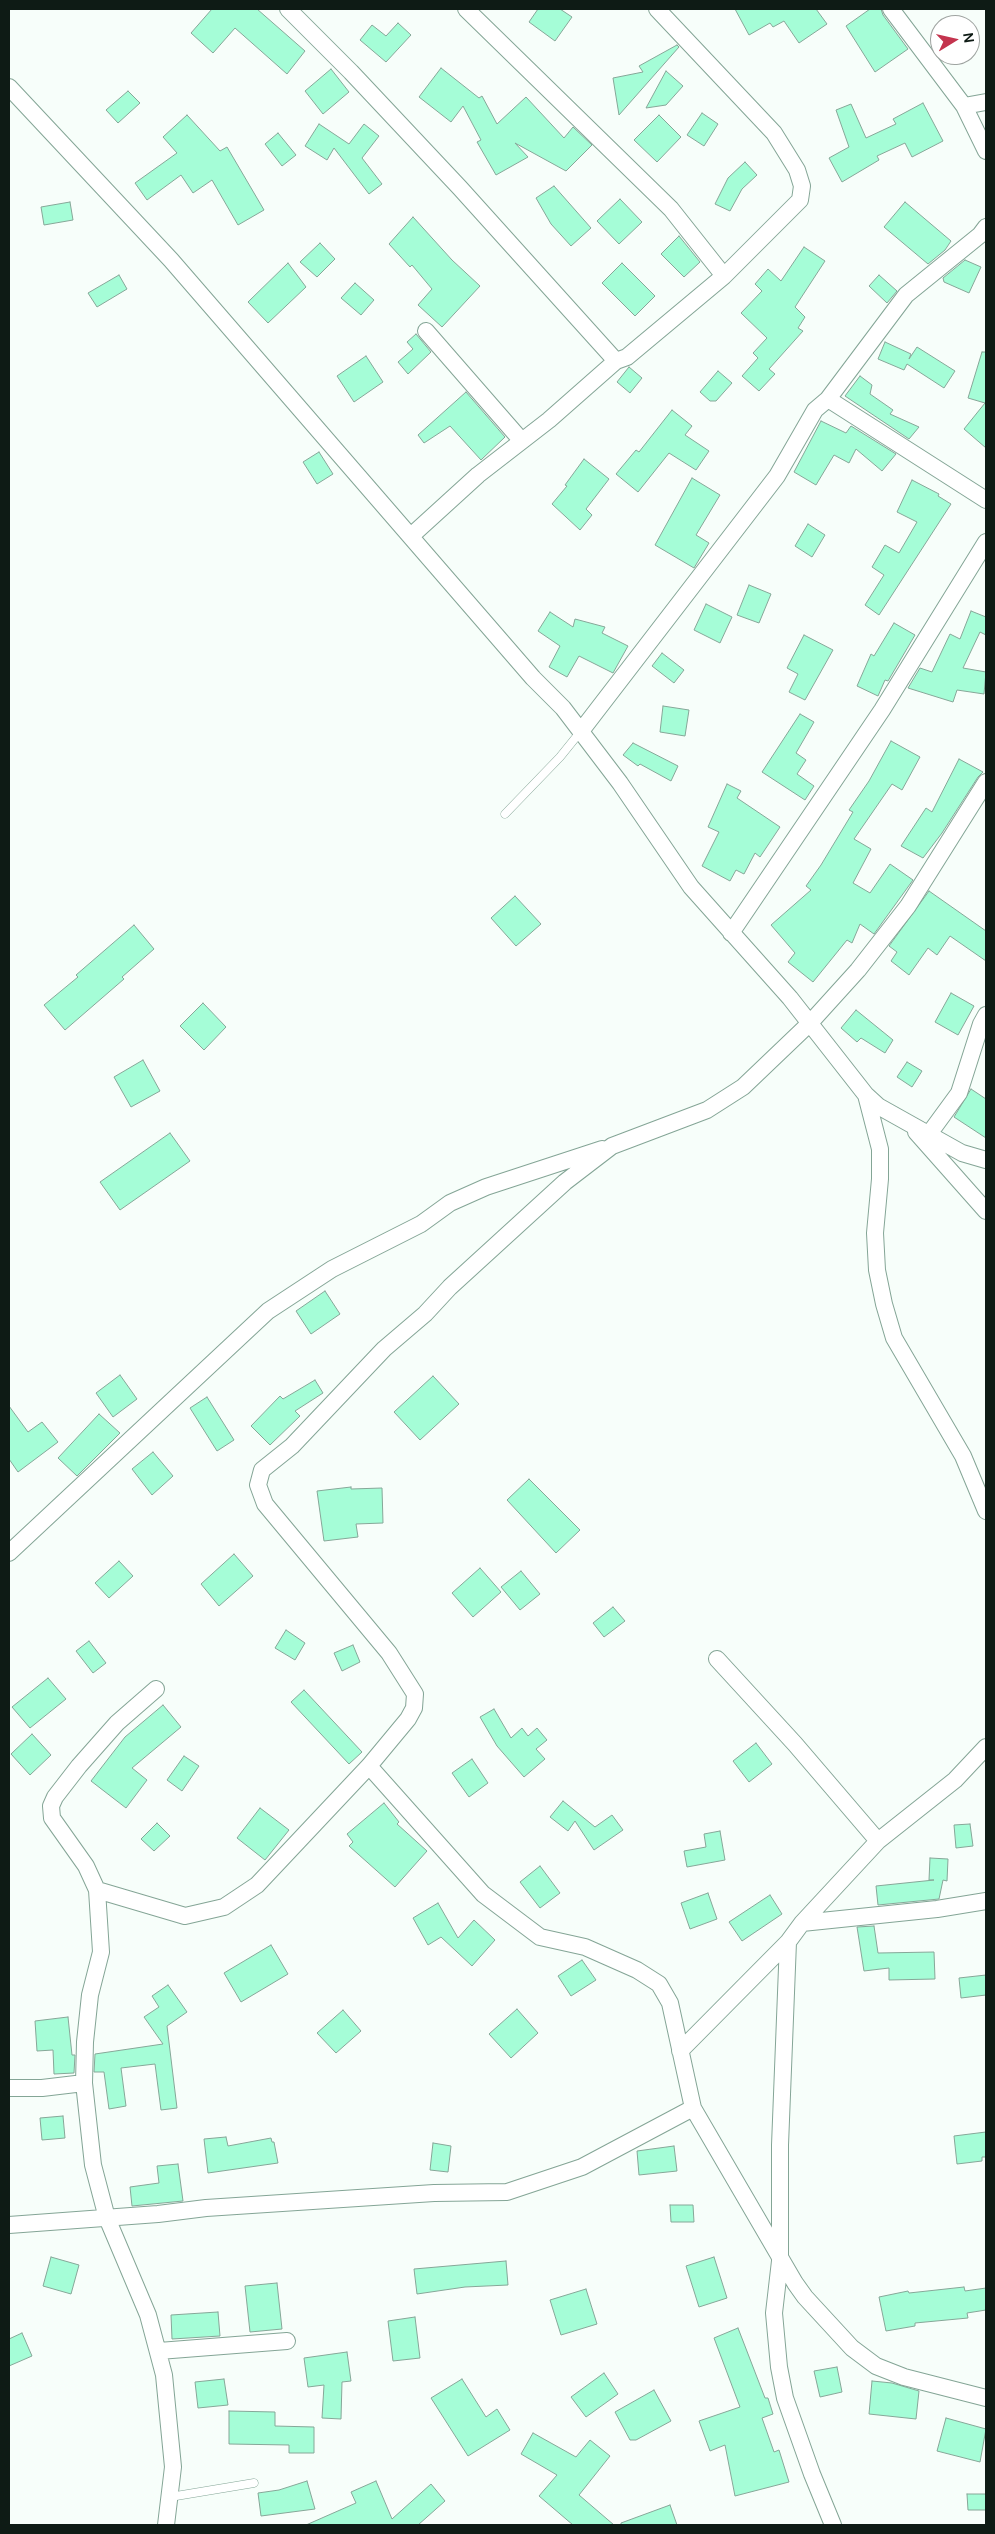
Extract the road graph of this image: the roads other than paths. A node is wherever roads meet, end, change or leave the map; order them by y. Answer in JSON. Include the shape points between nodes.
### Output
{"nodes":[{"id":1,"x":288,"y":9,"type":"edge"},
{"id":2,"x":466,"y":9,"type":"edge"},
{"id":3,"x":658,"y":9,"type":"edge"},
{"id":4,"x":891,"y":9,"type":"edge"},
{"id":5,"x":9,"y":86,"type":"edge"},
{"id":6,"x":986,"y":102,"type":"edge"},
{"id":7,"x":964,"y":106,"type":"junction"},
{"id":8,"x":986,"y":152,"type":"edge"},
{"id":9,"x":984,"y":234,"type":"edge"},
{"id":10,"x":724,"y":276,"type":"junction"},
{"id":11,"x":426,"y":331,"type":"dead end"},
{"id":12,"x":616,"y":361,"type":"junction"},
{"id":13,"x":828,"y":399,"type":"junction"},
{"id":14,"x":521,"y":440,"type":"junction"},
{"id":15,"x":986,"y":500,"type":"edge"},
{"id":16,"x":411,"y":536,"type":"junction"},
{"id":17,"x":986,"y":542,"type":"edge"},
{"id":18,"x":581,"y":731,"type":"junction"},
{"id":19,"x":986,"y":782,"type":"edge"},
{"id":20,"x":506,"y":814,"type":"dead end"},
{"id":21,"x":731,"y":933,"type":"junction"},
{"id":22,"x":986,"y":1015,"type":"edge"},
{"id":23,"x":810,"y":1023,"type":"junction"},
{"id":24,"x":866,"y":1095,"type":"junction"},
{"id":25,"x":906,"y":1121,"type":"junction"},
{"id":26,"x":929,"y":1134,"type":"junction"},
{"id":27,"x":612,"y":1146,"type":"junction"},
{"id":28,"x":986,"y":1160,"type":"edge"},
{"id":29,"x":986,"y":1211,"type":"edge"},
{"id":30,"x":986,"y":1511,"type":"edge"},
{"id":31,"x":9,"y":1553,"type":"edge"},
{"id":32,"x":717,"y":1659,"type":"dead end"},
{"id":33,"x":156,"y":1689,"type":"dead end"},
{"id":34,"x":986,"y":1747,"type":"edge"},
{"id":35,"x":369,"y":1766,"type":"junction"},
{"id":36,"x":878,"y":1841,"type":"junction"},
{"id":37,"x":97,"y":1890,"type":"junction"},
{"id":38,"x":986,"y":1902,"type":"edge"},
{"id":39,"x":802,"y":1923,"type":"junction"},
{"id":40,"x":788,"y":1942,"type":"junction"},
{"id":41,"x":680,"y":2050,"type":"junction"},
{"id":42,"x":84,"y":2084,"type":"junction"},
{"id":43,"x":9,"y":2088,"type":"edge"},
{"id":44,"x":692,"y":2108,"type":"junction"},
{"id":45,"x":107,"y":2218,"type":"junction"},
{"id":46,"x":9,"y":2226,"type":"edge"},
{"id":47,"x":780,"y":2261,"type":"junction"},
{"id":48,"x":287,"y":2341,"type":"dead end"},
{"id":49,"x":159,"y":2351,"type":"junction"},
{"id":50,"x":986,"y":2398,"type":"edge"},
{"id":51,"x":254,"y":2484,"type":"dead end"},
{"id":52,"x":170,"y":2498,"type":"junction"},
{"id":53,"x":166,"y":2525,"type":"edge"},
{"id":54,"x":833,"y":2525,"type":"edge"}],
"edges":[{"from":1,"to":12,"type":"street","via":[[446,173]]},
{"from":2,"to":10,"type":"street","via":[[672,209]]},
{"from":3,"to":10,"type":"street","via":[[774,133],[797,170],[802,186],[800,200]]},
{"from":4,"to":7,"type":"street"},
{"from":5,"to":16,"type":"street","via":[[171,260]]},
{"from":6,"to":7,"type":"street"},
{"from":7,"to":8,"type":"street"},
{"from":9,"to":13,"type":"street","via":[[906,295]]},
{"from":10,"to":12,"type":"street","via":[[627,357]]},
{"from":11,"to":14,"type":"street"},
{"from":12,"to":14,"type":"street"},
{"from":13,"to":15,"type":"street"},
{"from":13,"to":18,"type":"street","via":[[816,410],[777,476]]},
{"from":14,"to":16,"type":"street"},
{"from":16,"to":18,"type":"street"},
{"from":17,"to":21,"type":"street","via":[[882,710]]},
{"from":18,"to":20,"type":"lane"},
{"from":18,"to":21,"type":"street","via":[[691,887]]},
{"from":19,"to":23,"type":"street","via":[[908,906],[858,970]]},
{"from":21,"to":23,"type":"street"},
{"from":22,"to":26,"type":"street","via":[[958,1093]]},
{"from":23,"to":24,"type":"street"},
{"from":23,"to":27,"type":"street","via":[[743,1087],[707,1110]]},
{"from":24,"to":25,"type":"street","via":[[878,1106]]},
{"from":24,"to":30,"type":"street","via":[[880,1149],[875,1240],[884,1304],[894,1338],[963,1456]]},
{"from":25,"to":26,"type":"street"},
{"from":25,"to":29,"type":"street"},
{"from":26,"to":28,"type":"street","via":[[970,1157]]},
{"from":27,"to":31,"type":"street","via":[[486,1187],[450,1203],[421,1224],[332,1269],[268,1311]]},
{"from":27,"to":35,"type":"street","via":[[565,1182],[457,1280],[425,1314],[384,1349],[292,1446],[262,1470],[258,1485],[265,1504],[389,1653],[415,1694],[414,1708],[408,1719]]},
{"from":32,"to":36,"type":"street"},
{"from":33,"to":37,"type":"street","via":[[111,1730],[79,1766],[51,1806],[52,1818],[86,1866]]},
{"from":34,"to":36,"type":"street","via":[[955,1780]]},
{"from":35,"to":37,"type":"street","via":[[257,1885],[224,1907],[185,1916]]},
{"from":35,"to":41,"type":"street","via":[[484,1894],[540,1937],[585,1946],[659,1984],[670,2003]]},
{"from":36,"to":39,"type":"street"},
{"from":37,"to":42,"type":"street","via":[[101,1952],[90,1995]]},
{"from":38,"to":39,"type":"street"},
{"from":39,"to":40,"type":"street"},
{"from":40,"to":41,"type":"street"},
{"from":40,"to":47,"type":"street","via":[[780,2145]]},
{"from":41,"to":44,"type":"street"},
{"from":42,"to":43,"type":"street"},
{"from":42,"to":45,"type":"street","via":[[93,2165]]},
{"from":44,"to":45,"type":"street","via":[[582,2167],[507,2192],[434,2193]]},
{"from":44,"to":47,"type":"street"},
{"from":45,"to":46,"type":"street"},
{"from":45,"to":49,"type":"street","via":[[148,2315]]},
{"from":47,"to":50,"type":"street","via":[[805,2297],[852,2348],[876,2366],[928,2385]]},
{"from":47,"to":54,"type":"street","via":[[774,2313],[780,2375],[794,2423]]},
{"from":48,"to":49,"type":"street"},
{"from":49,"to":52,"type":"street","via":[[171,2439]]},
{"from":51,"to":52,"type":"lane"},
{"from":52,"to":53,"type":"street"}]}
